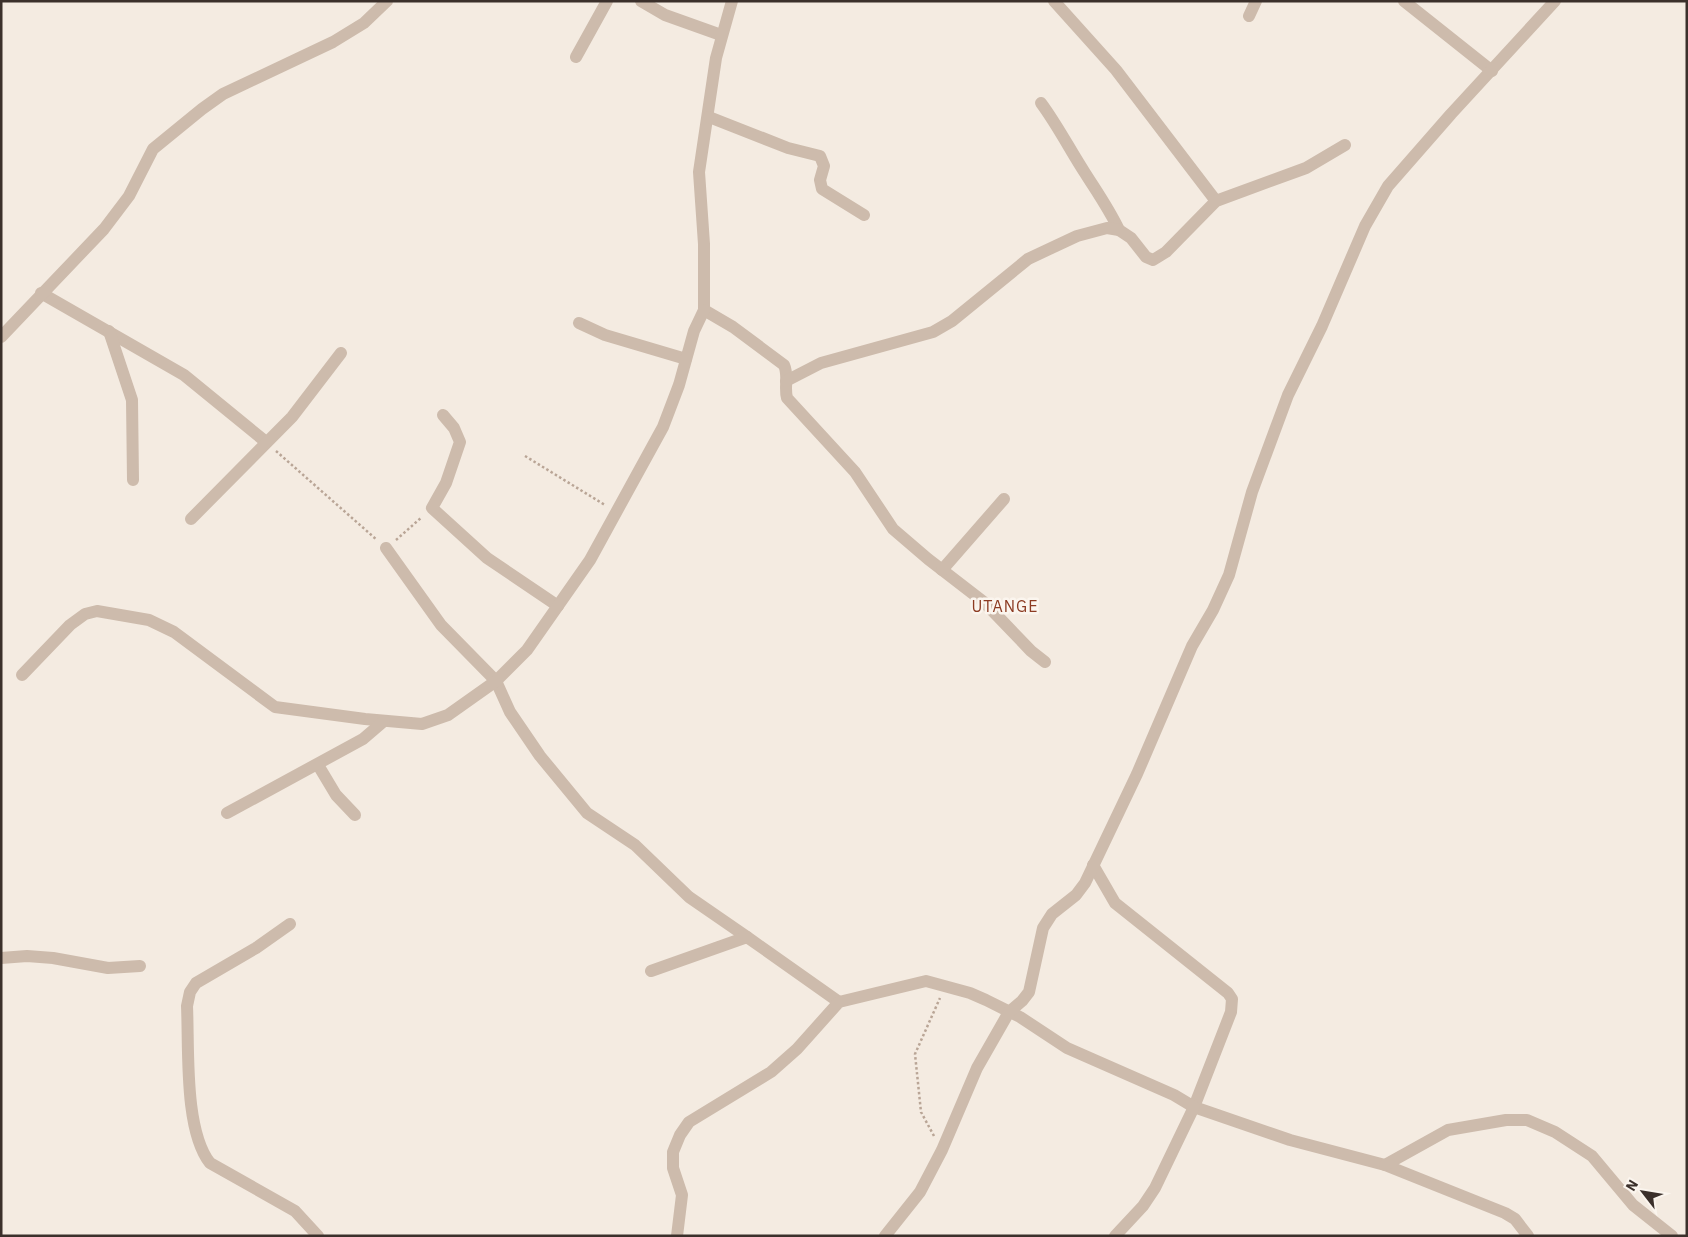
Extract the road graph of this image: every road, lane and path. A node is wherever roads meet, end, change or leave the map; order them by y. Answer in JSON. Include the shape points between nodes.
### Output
{"nodes":[{"id":1,"x":387,"y":1,"type":"edge"},
{"id":2,"x":608,"y":1,"type":"edge"},
{"id":3,"x":641,"y":1,"type":"edge"},
{"id":4,"x":732,"y":1,"type":"edge"},
{"id":5,"x":1054,"y":1,"type":"edge"},
{"id":6,"x":1256,"y":1,"type":"edge"},
{"id":7,"x":1404,"y":1,"type":"edge"},
{"id":8,"x":1556,"y":1,"type":"edge"},
{"id":9,"x":1249,"y":16,"type":"dead end"},
{"id":10,"x":722,"y":35,"type":"junction"},
{"id":11,"x":576,"y":58,"type":"dead end"},
{"id":12,"x":1492,"y":71,"type":"junction"},
{"id":13,"x":1042,"y":103,"type":"dead end"},
{"id":14,"x":709,"y":117,"type":"junction"},
{"id":15,"x":1345,"y":145,"type":"dead end"},
{"id":16,"x":1216,"y":201,"type":"junction"},
{"id":17,"x":864,"y":215,"type":"dead end"},
{"id":18,"x":1119,"y":230,"type":"junction"},
{"id":19,"x":41,"y":293,"type":"junction"},
{"id":20,"x":704,"y":310,"type":"junction"},
{"id":21,"x":579,"y":324,"type":"dead end"},
{"id":22,"x":109,"y":331,"type":"junction"},
{"id":23,"x":1,"y":337,"type":"edge"},
{"id":24,"x":341,"y":353,"type":"dead end"},
{"id":25,"x":686,"y":359,"type":"junction"},
{"id":26,"x":786,"y":380,"type":"junction"},
{"id":27,"x":443,"y":415,"type":"dead end"},
{"id":28,"x":266,"y":442,"type":"junction"},
{"id":29,"x":525,"y":456,"type":"dead end"},
{"id":30,"x":133,"y":480,"type":"dead end"},
{"id":31,"x":1004,"y":499,"type":"dead end"},
{"id":32,"x":432,"y":508,"type":"junction"},
{"id":33,"x":617,"y":512,"type":"junction"},
{"id":34,"x":191,"y":519,"type":"dead end"},
{"id":35,"x":386,"y":548,"type":"junction"},
{"id":36,"x":942,"y":570,"type":"junction"},
{"id":37,"x":558,"y":606,"type":"junction"},
{"id":38,"x":1045,"y":662,"type":"dead end"},
{"id":39,"x":22,"y":675,"type":"dead end"},
{"id":40,"x":496,"y":681,"type":"junction"},
{"id":41,"x":384,"y":721,"type":"junction"},
{"id":42,"x":318,"y":765,"type":"junction"},
{"id":43,"x":227,"y":813,"type":"dead end"},
{"id":44,"x":355,"y":816,"type":"dead end"},
{"id":45,"x":1093,"y":865,"type":"junction"},
{"id":46,"x":290,"y":924,"type":"dead end"},
{"id":47,"x":747,"y":936,"type":"junction"},
{"id":48,"x":1,"y":958,"type":"edge"},
{"id":49,"x":140,"y":966,"type":"dead end"},
{"id":50,"x":651,"y":972,"type":"dead end"},
{"id":51,"x":945,"y":985,"type":"junction"},
{"id":52,"x":839,"y":1002,"type":"junction"},
{"id":53,"x":1009,"y":1012,"type":"junction"},
{"id":54,"x":1194,"y":1107,"type":"junction"},
{"id":55,"x":942,"y":1150,"type":"junction"},
{"id":56,"x":1385,"y":1165,"type":"junction"},
{"id":57,"x":318,"y":1236,"type":"edge"},
{"id":58,"x":676,"y":1236,"type":"edge"},
{"id":59,"x":885,"y":1236,"type":"edge"},
{"id":60,"x":1115,"y":1236,"type":"edge"},
{"id":61,"x":1528,"y":1236,"type":"edge"},
{"id":62,"x":1672,"y":1236,"type":"edge"}],
"edges":[{"from":1,"to":19,"type":"street","via":[[364,23],[333,42],[223,94],[153,149],[129,196],[104,229]]},
{"from":2,"to":11,"type":"street"},
{"from":3,"to":10,"type":"street","via":[[664,15]]},
{"from":4,"to":10,"type":"street"},
{"from":5,"to":16,"type":"street","via":[[1116,70]]},
{"from":6,"to":9,"type":"street"},
{"from":7,"to":12,"type":"street"},
{"from":8,"to":12,"type":"street"},
{"from":10,"to":14,"type":"street"},
{"from":12,"to":45,"type":"street","via":[[1388,186],[1365,226],[1288,395],[1252,492],[1229,575],[1192,646],[1137,774]]},
{"from":13,"to":18,"type":"street"},
{"from":14,"to":17,"type":"street","via":[[788,148],[820,156],[824,166],[820,180],[822,189]]},
{"from":14,"to":20,"type":"street","via":[[699,172]]},
{"from":15,"to":16,"type":"street","via":[[1306,168]]},
{"from":16,"to":18,"type":"street","via":[[1166,252],[1153,260]]},
{"from":18,"to":26,"type":"street","via":[[1107,228],[1077,236],[1028,259],[933,332],[821,363]]},
{"from":19,"to":22,"type":"street"},
{"from":19,"to":23,"type":"street"},
{"from":20,"to":25,"type":"street"},
{"from":20,"to":26,"type":"street","via":[[784,365]]},
{"from":21,"to":25,"type":"street"},
{"from":22,"to":28,"type":"street","via":[[184,375]]},
{"from":22,"to":30,"type":"street","via":[[132,400]]},
{"from":24,"to":28,"type":"street","via":[[292,417]]},
{"from":25,"to":33,"type":"street","via":[[663,427]]},
{"from":26,"to":36,"type":"street","via":[[788,398],[855,472],[893,529]]},
{"from":27,"to":32,"type":"street","via":[[460,442],[446,483]]},
{"from":28,"to":34,"type":"street"},
{"from":28,"to":35,"type":"path"},
{"from":29,"to":33,"type":"path"},
{"from":31,"to":36,"type":"street"},
{"from":32,"to":35,"type":"path"},
{"from":32,"to":37,"type":"street","via":[[502,569]]},
{"from":33,"to":37,"type":"street","via":[[590,560]]},
{"from":35,"to":40,"type":"street","via":[[441,625]]},
{"from":36,"to":38,"type":"street","via":[[985,603]]},
{"from":37,"to":40,"type":"street","via":[[542,632]]},
{"from":39,"to":41,"type":"street","via":[[70,625],[85,614],[97,611],[149,620],[174,632],[275,707]]},
{"from":40,"to":41,"type":"street","via":[[448,715],[422,724]]},
{"from":40,"to":47,"type":"street","via":[[510,712],[540,756],[587,813],[636,844],[689,898]]},
{"from":41,"to":42,"type":"street","via":[[363,739]]},
{"from":42,"to":43,"type":"street"},
{"from":42,"to":44,"type":"street","via":[[336,795]]},
{"from":45,"to":53,"type":"street","via":[[1076,895],[1052,914],[1043,928],[1029,992]]},
{"from":45,"to":54,"type":"street","via":[[1115,903],[1228,992],[1232,999],[1231,1012]]},
{"from":46,"to":57,"type":"street","via":[[196,983],[190,992],[187,1006],[192,1121],[201,1152],[210,1163],[295,1211]]},
{"from":47,"to":50,"type":"street"},
{"from":47,"to":52,"type":"street"},
{"from":48,"to":49,"type":"street","via":[[53,958],[108,968]]},
{"from":51,"to":52,"type":"street","via":[[926,981]]},
{"from":51,"to":53,"type":"street"},
{"from":51,"to":55,"type":"path","via":[[915,1054],[921,1112]]},
{"from":52,"to":58,"type":"street","via":[[797,1050],[771,1072],[689,1122],[673,1152],[673,1168],[682,1195]]},
{"from":53,"to":54,"type":"street","via":[[1067,1048]]},
{"from":53,"to":55,"type":"street","via":[[977,1068]]},
{"from":54,"to":56,"type":"street","via":[[1290,1140]]},
{"from":54,"to":60,"type":"street","via":[[1155,1188]]},
{"from":55,"to":59,"type":"street","via":[[920,1192]]},
{"from":56,"to":61,"type":"street","via":[[1505,1213],[1515,1219]]},
{"from":56,"to":62,"type":"street","via":[[1448,1130],[1506,1120],[1527,1120],[1555,1132],[1592,1156],[1633,1205]]}]}
